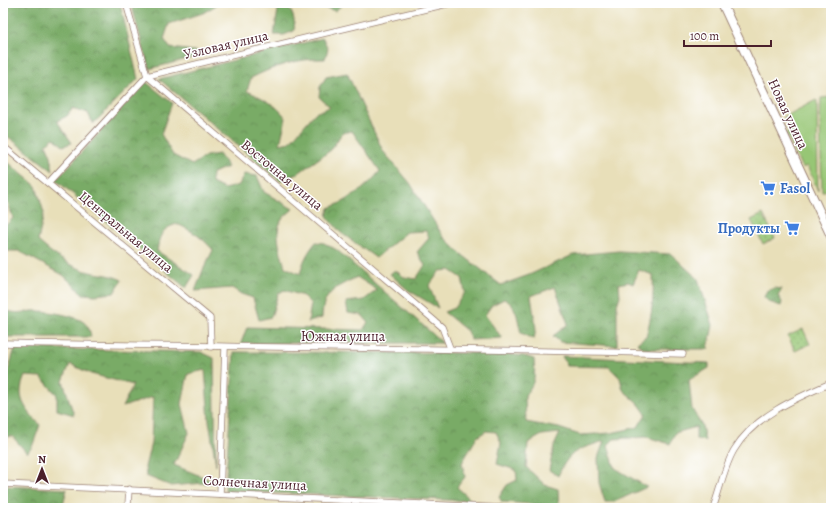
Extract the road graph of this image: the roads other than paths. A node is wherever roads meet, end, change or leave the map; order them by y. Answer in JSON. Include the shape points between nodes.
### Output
{"nodes":[{"id":1,"x":126,"y":3,"type":"edge"},
{"id":2,"x":452,"y":3,"type":"edge"},
{"id":3,"x":722,"y":3,"type":"edge"},
{"id":4,"x":147,"y":76,"type":"junction"},
{"id":5,"x":3,"y":146,"type":"edge"},
{"id":6,"x":48,"y":183,"type":"junction"},
{"id":7,"x":831,"y":236,"type":"edge"},
{"id":8,"x":3,"y":343,"type":"edge"},
{"id":9,"x":211,"y":347,"type":"junction"},
{"id":10,"x":225,"y":348,"type":"junction"},
{"id":11,"x":450,"y":348,"type":"junction"},
{"id":12,"x":683,"y":354,"type":"dead end"},
{"id":13,"x":831,"y":383,"type":"edge"},
{"id":14,"x":3,"y":484,"type":"edge"},
{"id":15,"x":129,"y":489,"type":"junction"},
{"id":16,"x":220,"y":494,"type":"junction"},
{"id":17,"x":130,"y":508,"type":"edge"},
{"id":18,"x":505,"y":508,"type":"edge"},
{"id":19,"x":713,"y":508,"type":"edge"}],
"edges":[{"from":1,"to":4,"type":"street"},
{"from":2,"to":4,"type":"street","name":"Узловая улица"},
{"from":3,"to":7,"type":"street","name":"Новая улица"},
{"from":4,"to":6,"type":"street"},
{"from":4,"to":11,"type":"street","name":"Восточная улица","via":[[442,327]]},
{"from":5,"to":6,"type":"street","name":"Центральная улица"},
{"from":6,"to":9,"type":"street","name":"Центральная улица","via":[[210,318]]},
{"from":8,"to":9,"type":"street","name":"Южная улица"},
{"from":9,"to":10,"type":"street","name":"Южная улица"},
{"from":10,"to":11,"type":"street","name":"Южная улица"},
{"from":10,"to":16,"type":"street"},
{"from":11,"to":12,"type":"street","name":"Южная улица"},
{"from":13,"to":19,"type":"street","via":[[769,415],[747,434],[734,451]]},
{"from":14,"to":15,"type":"street","name":"Солнечная улица"},
{"from":15,"to":16,"type":"street","name":"Солнечная улица"},
{"from":15,"to":17,"type":"street"},
{"from":16,"to":18,"type":"street","name":"Солнечная улица"}]}
